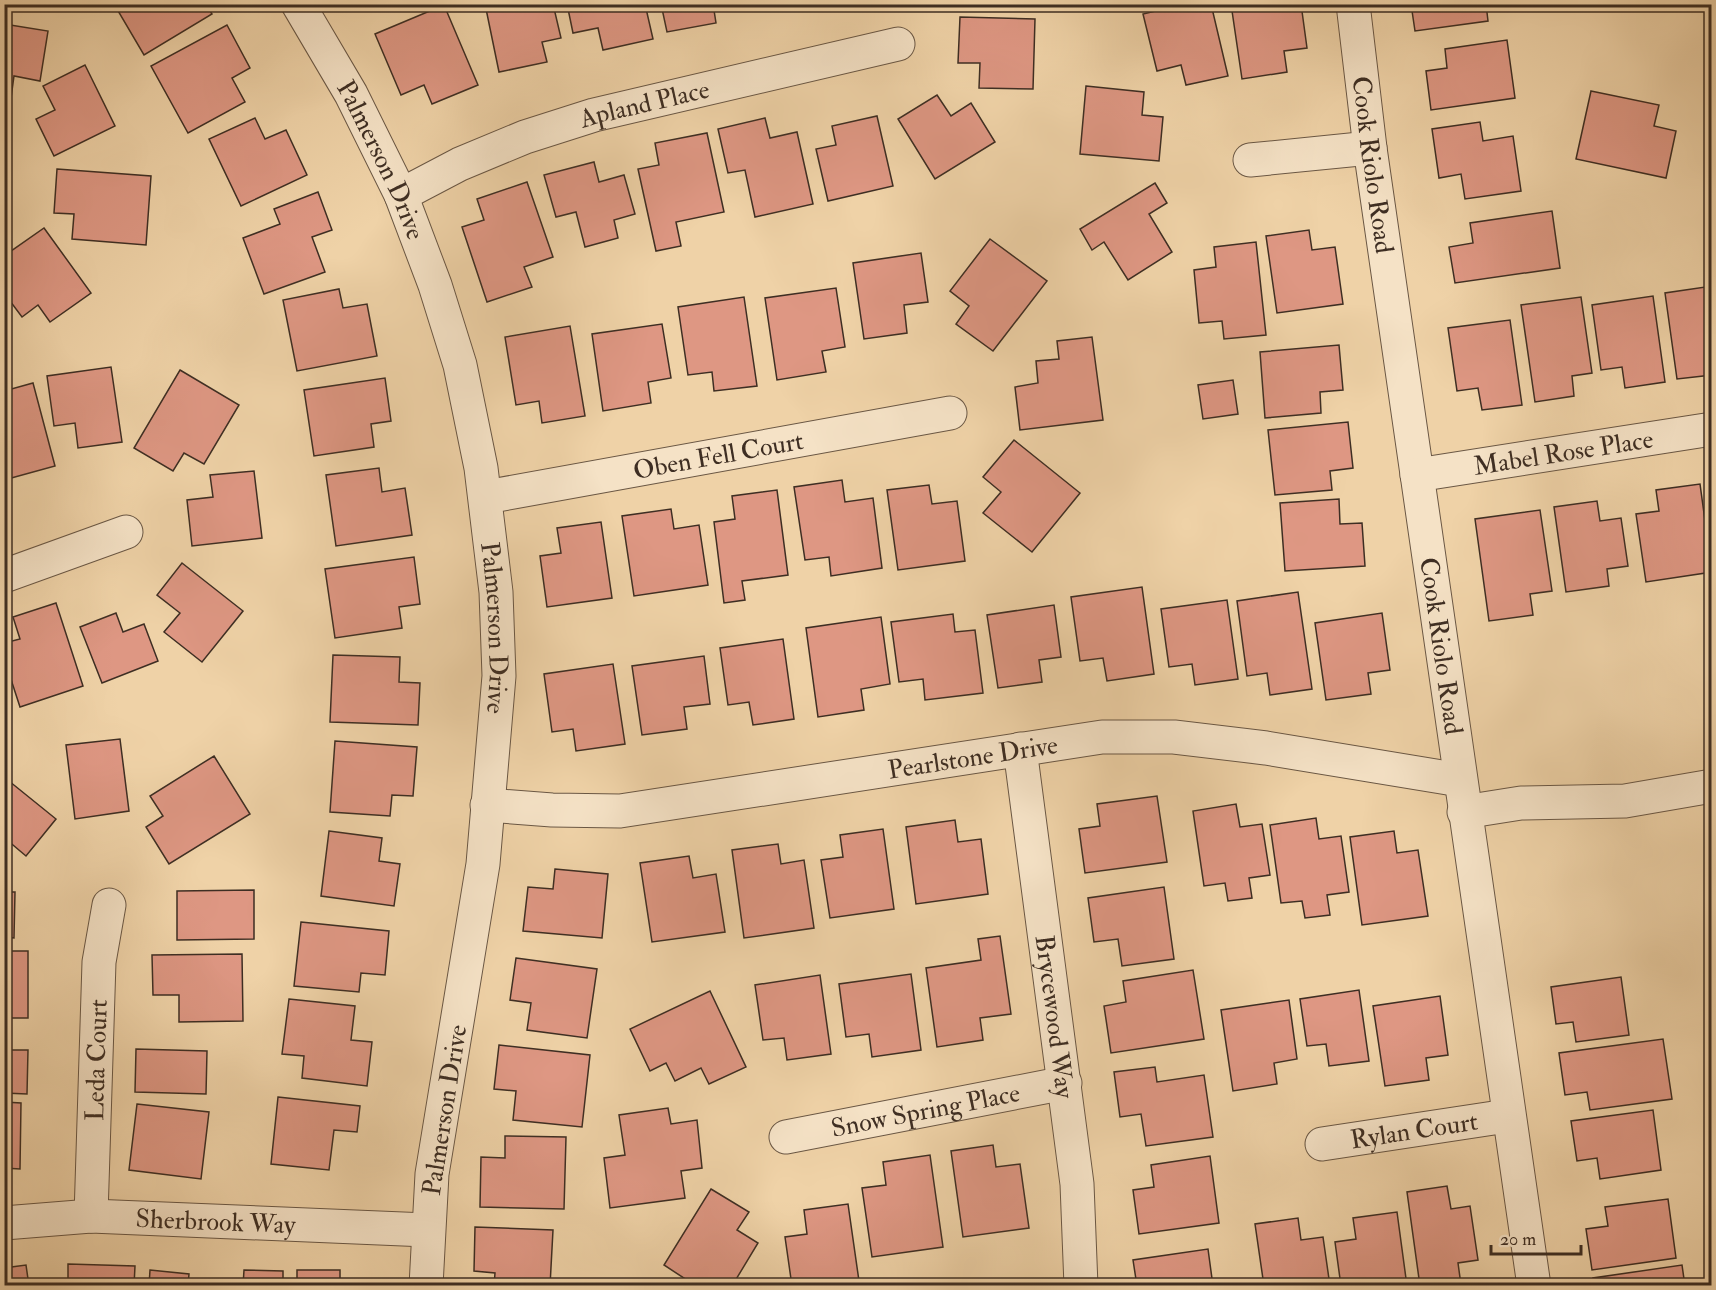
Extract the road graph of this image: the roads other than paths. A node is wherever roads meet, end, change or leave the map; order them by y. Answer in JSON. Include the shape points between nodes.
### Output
{"nodes":[{"id":1,"x":298,"y":4,"type":"edge"},
{"id":2,"x":1353,"y":4,"type":"edge"},
{"id":3,"x":898,"y":44,"type":"dead end"},
{"id":4,"x":1370,"y":148,"type":"junction"},
{"id":5,"x":1250,"y":160,"type":"dead end"},
{"id":6,"x":401,"y":195,"type":"junction"},
{"id":7,"x":950,"y":413,"type":"dead end"},
{"id":8,"x":1712,"y":429,"type":"edge"},
{"id":9,"x":1417,"y":475,"type":"junction"},
{"id":10,"x":486,"y":497,"type":"junction"},
{"id":11,"x":126,"y":532,"type":"dead end"},
{"id":12,"x":4,"y":576,"type":"edge"},
{"id":13,"x":1020,"y":749,"type":"junction"},
{"id":14,"x":1712,"y":786,"type":"edge"},
{"id":15,"x":1462,"y":796,"type":"junction"},
{"id":16,"x":487,"y":805,"type":"junction"},
{"id":17,"x":109,"y":905,"type":"dead end"},
{"id":18,"x":1065,"y":1083,"type":"junction"},
{"id":19,"x":1507,"y":1116,"type":"junction"},
{"id":20,"x":786,"y":1137,"type":"dead end"},
{"id":21,"x":1322,"y":1144,"type":"dead end"},
{"id":22,"x":92,"y":1216,"type":"junction"},
{"id":23,"x":4,"y":1223,"type":"edge"},
{"id":24,"x":427,"y":1230,"type":"junction"},
{"id":25,"x":426,"y":1286,"type":"edge"},
{"id":26,"x":1081,"y":1286,"type":"edge"},
{"id":27,"x":1534,"y":1286,"type":"edge"}],
"edges":[{"from":1,"to":6,"type":"street","name":"Palmerson Drive","via":[[351,94]]},
{"from":2,"to":4,"type":"street","name":"Cook Riolo Road"},
{"from":3,"to":6,"type":"street","name":"Apland Place","via":[[594,115],[514,141]]},
{"from":4,"to":5,"type":"street"},
{"from":4,"to":9,"type":"street","name":"Cook Riolo Road"},
{"from":6,"to":10,"type":"street","name":"Palmerson Drive","via":[[460,365]]},
{"from":7,"to":10,"type":"street","name":"Oben Fell Court"},
{"from":8,"to":9,"type":"street","name":"Mabel Rose Place"},
{"from":9,"to":15,"type":"street","name":"Cook Riolo Road"},
{"from":10,"to":16,"type":"street","name":"Palmerson Drive","via":[[496,592],[499,676]]},
{"from":11,"to":12,"type":"street"},
{"from":13,"to":15,"type":"street","name":"Pearlstone Drive","via":[[1102,737],[1174,737],[1266,748]]},
{"from":13,"to":16,"type":"street","name":"Pearlstone Drive","via":[[620,811]]},
{"from":13,"to":18,"type":"street","name":"Brycewood Way"},
{"from":14,"to":15,"type":"street","name":"Pearlstone Drive","via":[[1625,801],[1521,803]]},
{"from":15,"to":19,"type":"street","name":"Cook Riolo Road"},
{"from":16,"to":24,"type":"street","name":"Palmerson Drive","via":[[483,864],[432,1174]]},
{"from":17,"to":22,"type":"street","name":"Leda Court","via":[[99,962]]},
{"from":18,"to":20,"type":"street","name":"Snow Spring Place"},
{"from":18,"to":26,"type":"street","name":"Brycewood Way","via":[[1077,1184]]},
{"from":19,"to":21,"type":"street","name":"Rylan Court"},
{"from":19,"to":27,"type":"street","name":"Cook Riolo Road"},
{"from":22,"to":23,"type":"street","name":"Sherbrook Way"},
{"from":22,"to":24,"type":"street","name":"Sherbrook Way"},
{"from":24,"to":25,"type":"street","name":"Palmerson Drive"}]}
